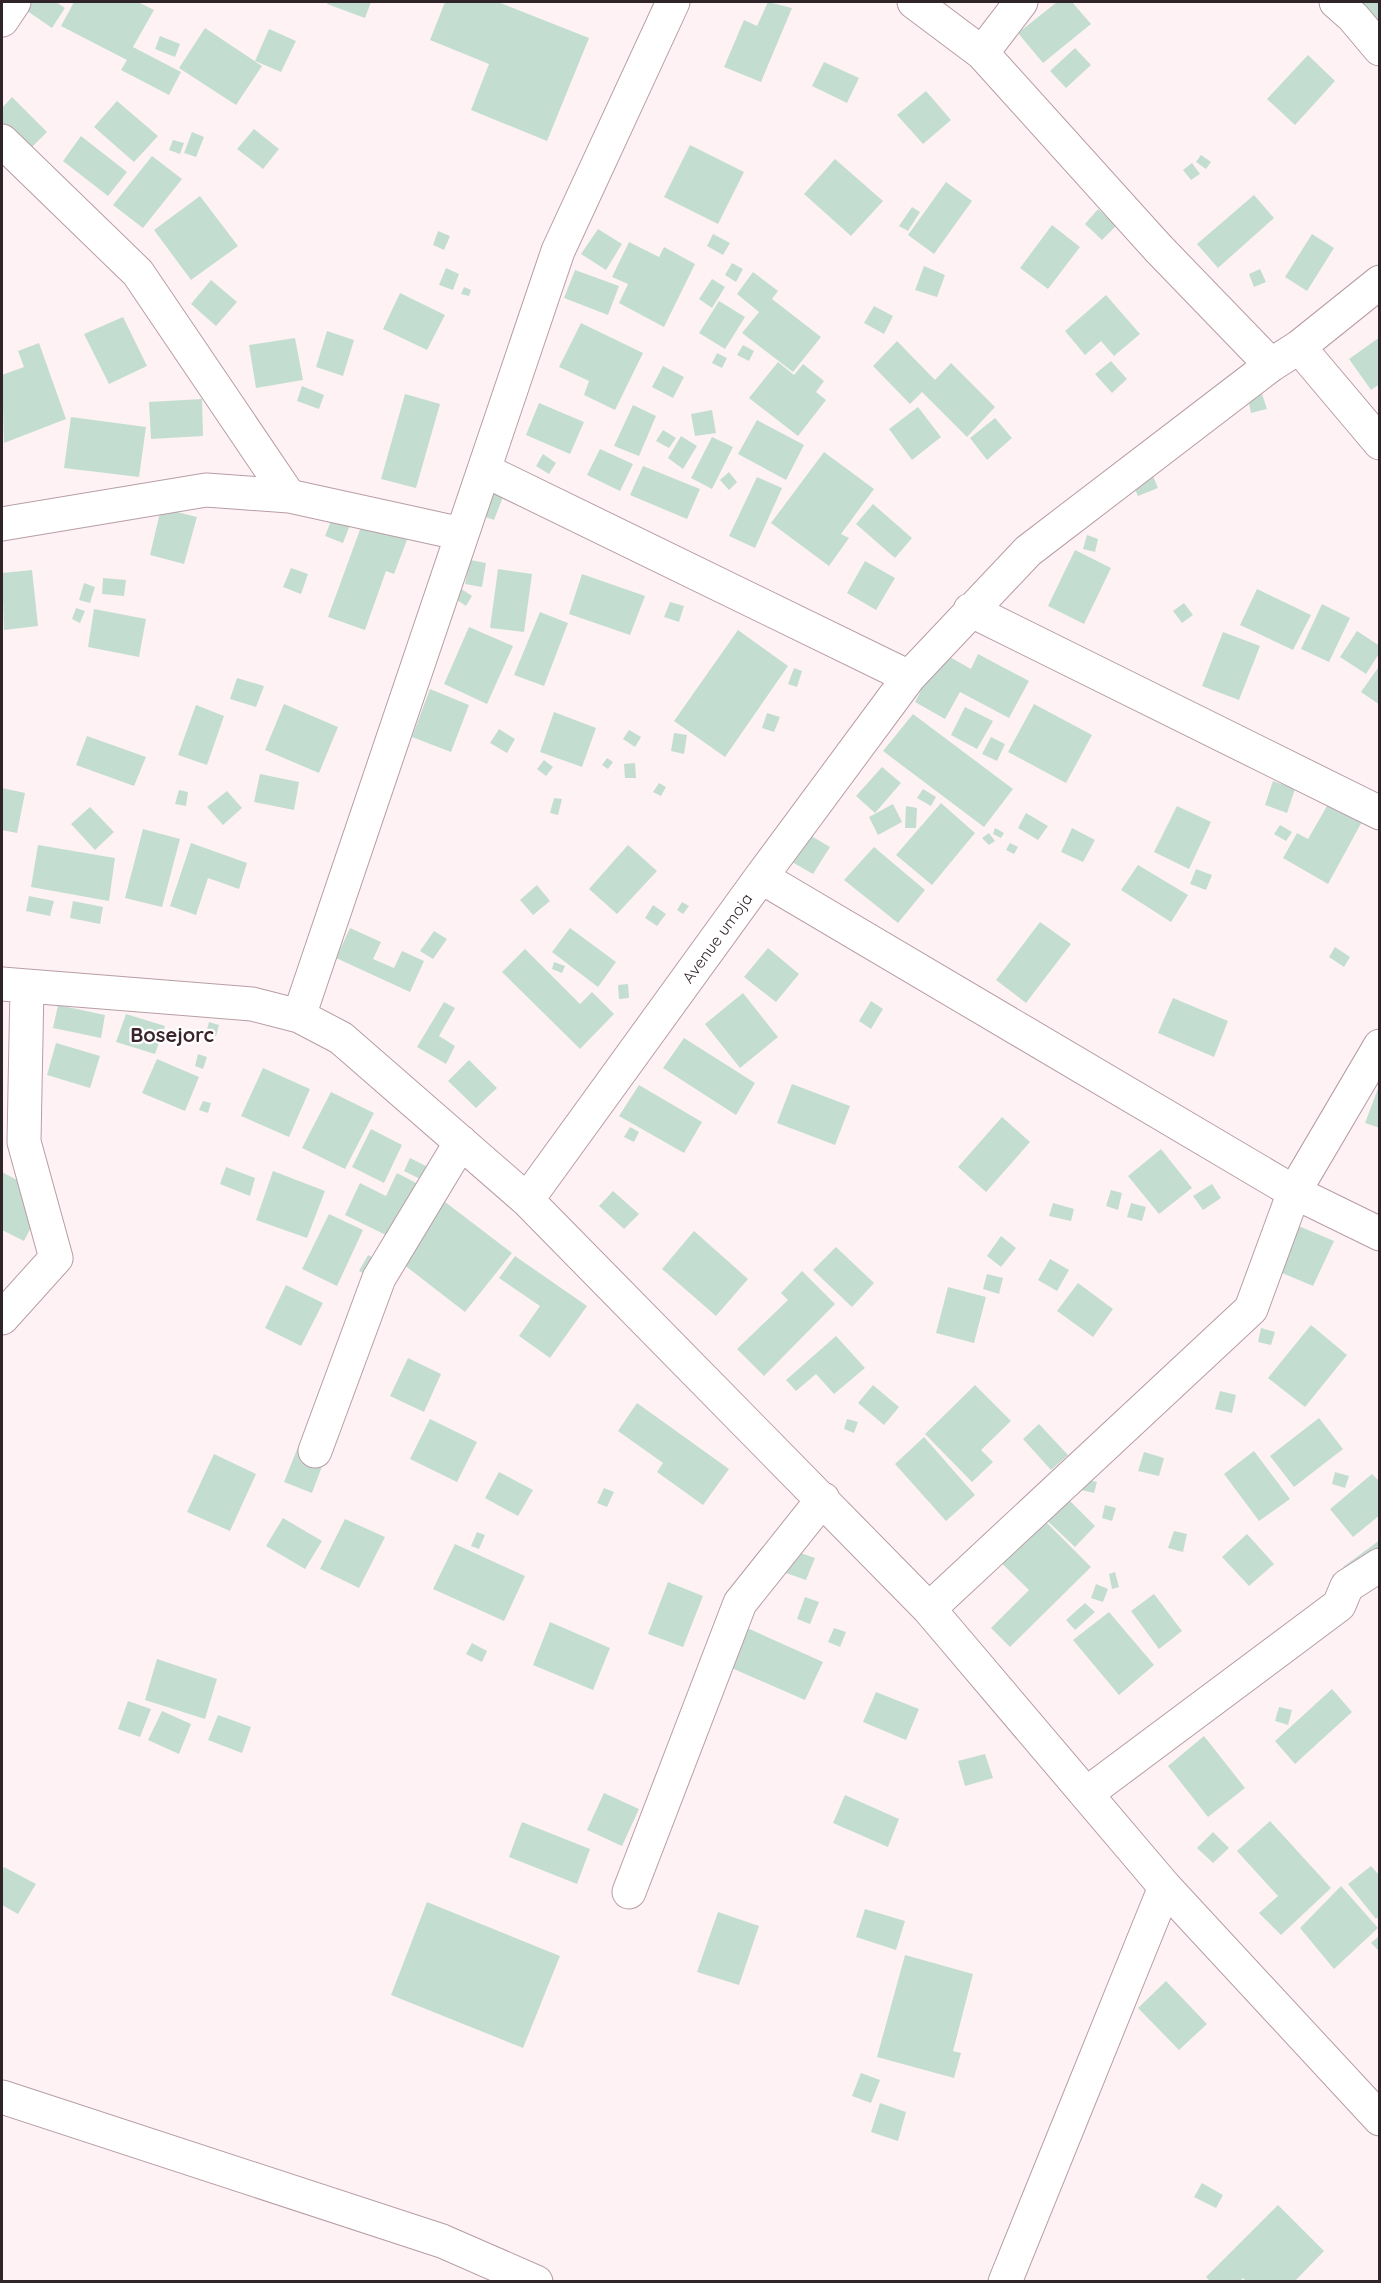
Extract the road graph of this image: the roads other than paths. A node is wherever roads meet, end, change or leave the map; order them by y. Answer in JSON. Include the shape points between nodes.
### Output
{"nodes":[{"id":1,"x":14,"y":2,"type":"edge"},
{"id":2,"x":673,"y":2,"type":"edge"},
{"id":3,"x":914,"y":2,"type":"edge"},
{"id":4,"x":1021,"y":2,"type":"edge"},
{"id":5,"x":1336,"y":2,"type":"edge"},
{"id":6,"x":2,"y":20,"type":"edge"},
{"id":7,"x":1380,"y":49,"type":"edge"},
{"id":8,"x":982,"y":53,"type":"junction"},
{"id":9,"x":2,"y":141,"type":"edge"},
{"id":10,"x":1380,"y":282,"type":"edge"},
{"id":11,"x":1299,"y":347,"type":"junction"},
{"id":12,"x":1271,"y":366,"type":"junction"},
{"id":13,"x":1380,"y":443,"type":"edge"},
{"id":14,"x":484,"y":470,"type":"junction"},
{"id":15,"x":289,"y":496,"type":"junction"},
{"id":16,"x":4,"y":517,"type":"edge"},
{"id":17,"x":462,"y":534,"type":"junction"},
{"id":18,"x":970,"y":610,"type":"junction"},
{"id":19,"x":909,"y":677,"type":"junction"},
{"id":20,"x":1380,"y":813,"type":"edge"},
{"id":21,"x":761,"y":877,"type":"junction"},
{"id":22,"x":14,"y":985,"type":"edge"},
{"id":23,"x":299,"y":1016,"type":"junction"},
{"id":24,"x":1380,"y":1046,"type":"edge"},
{"id":25,"x":461,"y":1142,"type":"junction"},
{"id":26,"x":1294,"y":1192,"type":"junction"},
{"id":27,"x":527,"y":1200,"type":"junction"},
{"id":28,"x":1380,"y":1234,"type":"edge"},
{"id":29,"x":2,"y":1318,"type":"edge"},
{"id":30,"x":315,"y":1451,"type":"dead end"},
{"id":31,"x":823,"y":1499,"type":"junction"},
{"id":32,"x":1380,"y":1565,"type":"edge"},
{"id":33,"x":929,"y":1610,"type":"junction"},
{"id":34,"x":1086,"y":1794,"type":"junction"},
{"id":35,"x":1166,"y":1887,"type":"junction"},
{"id":36,"x":629,"y":1892,"type":"dead end"},
{"id":37,"x":2,"y":2097,"type":"edge"},
{"id":38,"x":1380,"y":2119,"type":"edge"},
{"id":39,"x":536,"y":2282,"type":"edge"},
{"id":40,"x":1005,"y":2282,"type":"edge"}],
"edges":[{"from":1,"to":6,"type":"street"},
{"from":2,"to":14,"type":"street","via":[[558,251]]},
{"from":3,"to":8,"type":"street"},
{"from":4,"to":8,"type":"street"},
{"from":5,"to":7,"type":"street"},
{"from":8,"to":12,"type":"street"},
{"from":9,"to":15,"type":"street","via":[[138,273]]},
{"from":10,"to":11,"type":"street","name":"Avenue umoja"},
{"from":11,"to":12,"type":"street","name":"Avenue umoja"},
{"from":11,"to":13,"type":"street"},
{"from":12,"to":18,"type":"street","name":"Avenue umoja","via":[[1028,551]]},
{"from":14,"to":17,"type":"street"},
{"from":14,"to":19,"type":"street"},
{"from":15,"to":16,"type":"street","via":[[206,490]]},
{"from":15,"to":17,"type":"street"},
{"from":17,"to":23,"type":"street"},
{"from":18,"to":19,"type":"street","name":"Avenue umoja"},
{"from":18,"to":20,"type":"street"},
{"from":19,"to":21,"type":"street","name":"Avenue umoja"},
{"from":21,"to":26,"type":"street"},
{"from":21,"to":27,"type":"street","name":"Avenue umoja"},
{"from":22,"to":23,"type":"street","via":[[252,1004]]},
{"from":22,"to":29,"type":"street","via":[[24,1142],[56,1258]]},
{"from":23,"to":25,"type":"street","via":[[341,1038]]},
{"from":24,"to":26,"type":"street"},
{"from":25,"to":27,"type":"street"},
{"from":25,"to":30,"type":"street","via":[[379,1278]]},
{"from":26,"to":28,"type":"street"},
{"from":26,"to":33,"type":"street","via":[[1251,1309]]},
{"from":27,"to":31,"type":"street"},
{"from":31,"to":33,"type":"street"},
{"from":31,"to":36,"type":"street","via":[[740,1603]]},
{"from":32,"to":34,"type":"street","via":[[1347,1586],[1339,1605]]},
{"from":33,"to":34,"type":"street"},
{"from":34,"to":35,"type":"street"},
{"from":35,"to":38,"type":"street"},
{"from":35,"to":40,"type":"street"},
{"from":37,"to":39,"type":"street","via":[[442,2241]]}]}
